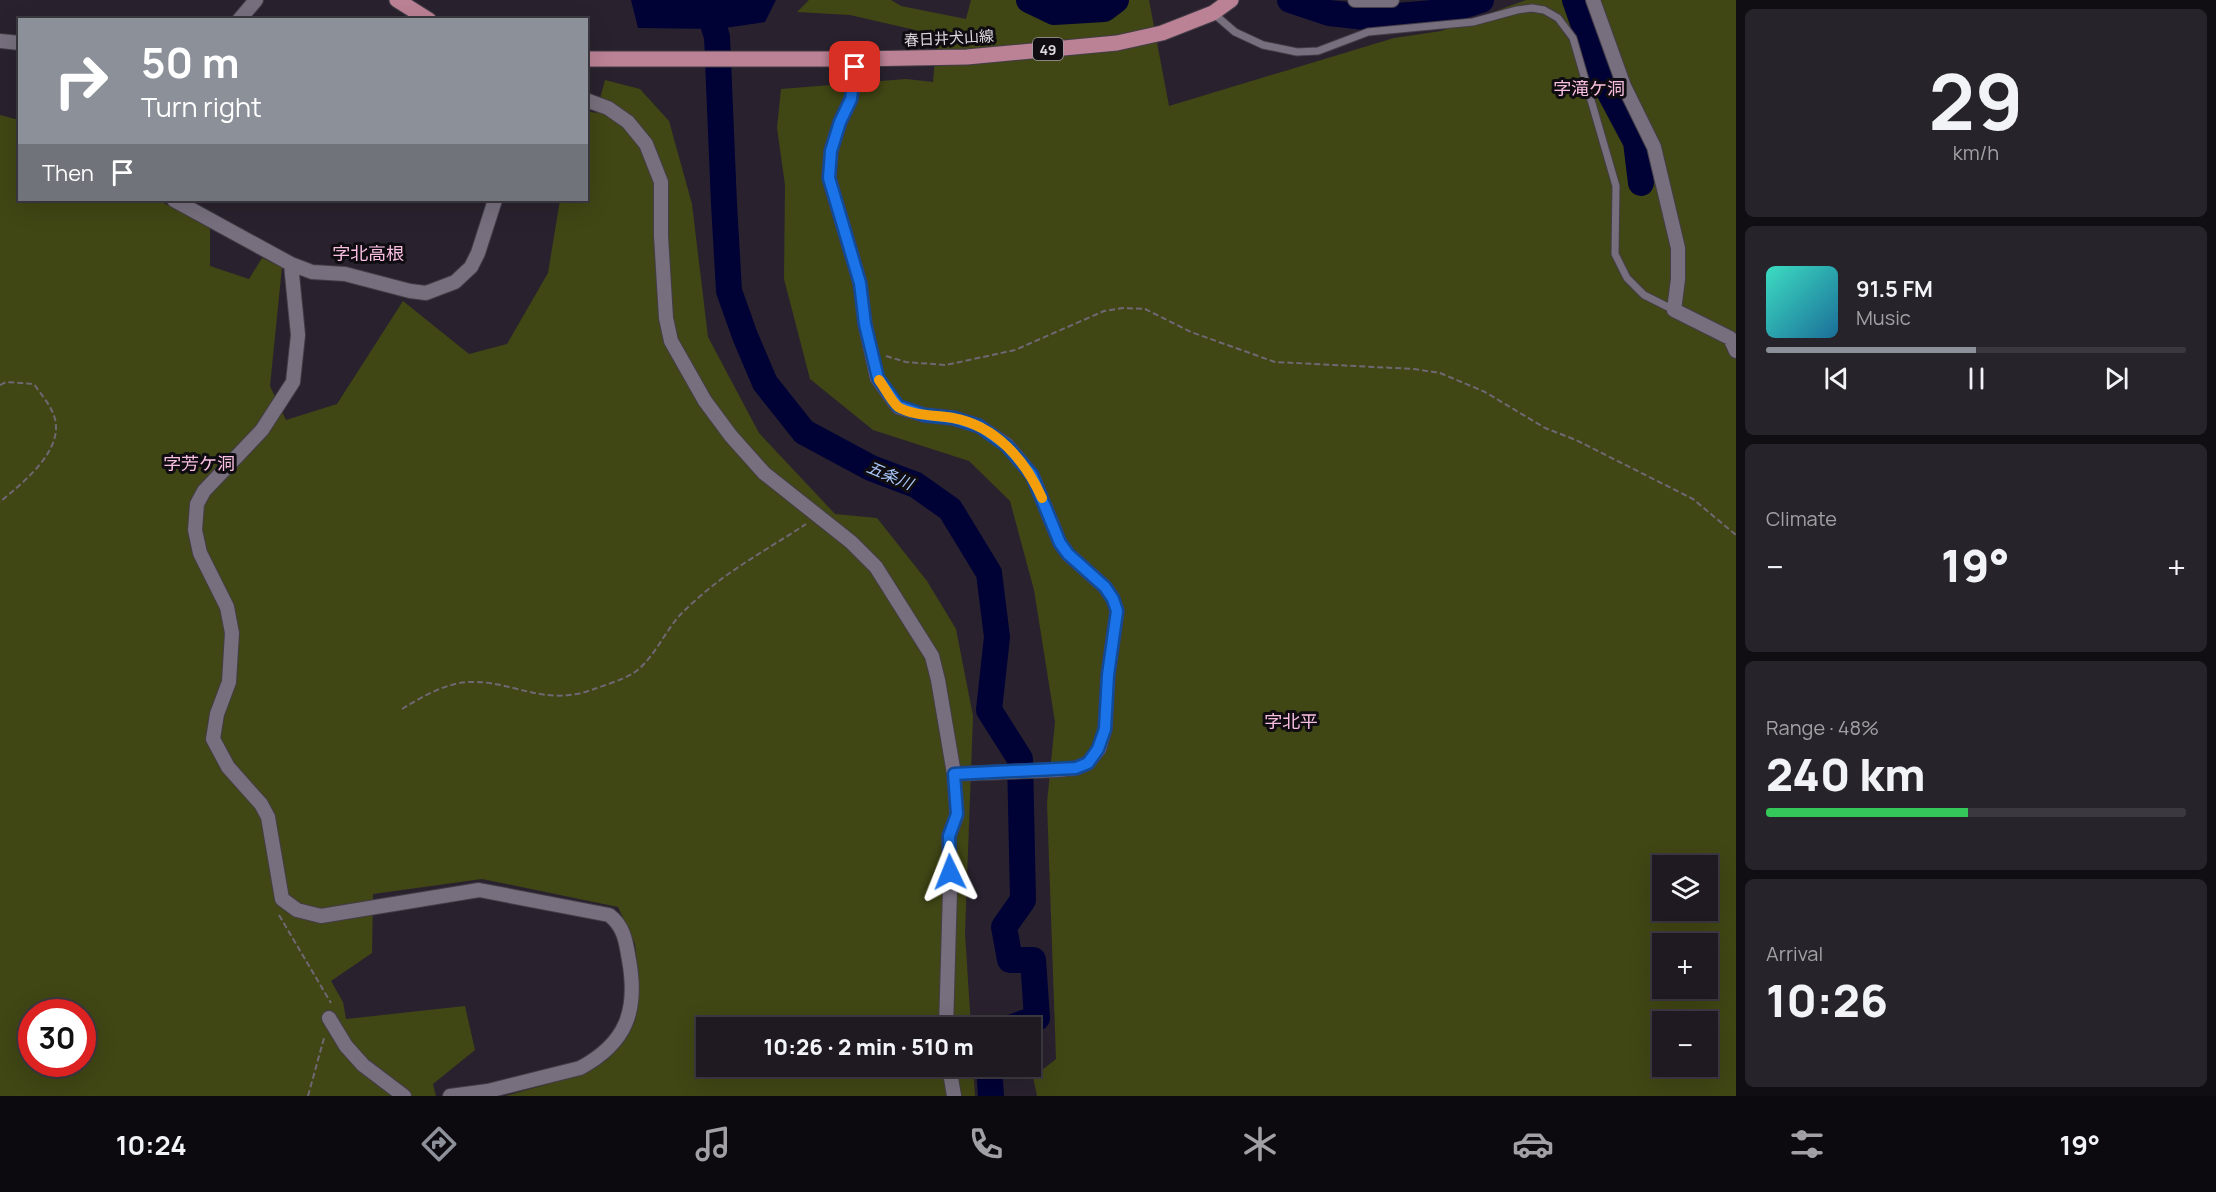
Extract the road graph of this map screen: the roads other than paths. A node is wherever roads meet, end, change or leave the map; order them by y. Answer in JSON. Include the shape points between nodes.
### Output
{"nodes":[{"id":1,"x":256,"y":0,"type":"edge"},
{"id":2,"x":397,"y":0,"type":"edge"},
{"id":3,"x":1232,"y":0,"type":"edge"},
{"id":4,"x":1355,"y":0,"type":"edge"},
{"id":5,"x":1392,"y":0,"type":"edge"},
{"id":6,"x":1593,"y":0,"type":"edge"},
{"id":7,"x":1213,"y":13,"type":"junction"},
{"id":8,"x":241,"y":18,"type":"edge"},
{"id":9,"x":426,"y":18,"type":"edge"},
{"id":10,"x":0,"y":41,"type":"edge"},
{"id":11,"x":18,"y":42,"type":"edge"},
{"id":12,"x":589,"y":59,"type":"edge"},
{"id":13,"x":855,"y":59,"type":"junction"},
{"id":14,"x":588,"y":101,"type":"edge"},
{"id":15,"x":176,"y":201,"type":"edge"},
{"id":16,"x":495,"y":201,"type":"edge"},
{"id":17,"x":291,"y":264,"type":"junction"},
{"id":18,"x":1674,"y":310,"type":"junction"},
{"id":19,"x":1736,"y":351,"type":"edge"},
{"id":20,"x":954,"y":774,"type":"junction"},
{"id":21,"x":946,"y":1017,"type":"edge"},
{"id":22,"x":328,"y":1018,"type":"road end"},
{"id":23,"x":950,"y":1077,"type":"edge"},
{"id":24,"x":404,"y":1096,"type":"edge"},
{"id":25,"x":450,"y":1096,"type":"edge"},
{"id":26,"x":954,"y":1096,"type":"edge"}],
"edges":[{"from":1,"to":8,"type":"street"},
{"from":2,"to":9,"type":"main road"},
{"from":3,"to":7,"type":"main road","name":"春日井犬山線","number":"49"},
{"from":4,"to":5,"type":"street"},
{"from":6,"to":18,"type":"street","via":[[1624,86],[1654,147],[1678,248]]},
{"from":7,"to":13,"type":"main road","name":"春日井犬山線","number":"49","via":[[1162,33],[1117,43],[967,57]]},
{"from":7,"to":18,"type":"lane","via":[[1235,32],[1263,45],[1297,52],[1318,51],[1368,32],[1473,22],[1517,10],[1544,10],[1558,18],[1573,38],[1616,186],[1615,254],[1627,278],[1644,296]]},
{"from":10,"to":11,"type":"street"},
{"from":12,"to":13,"type":"main road","name":"春日井犬山線","number":"49"},
{"from":13,"to":20,"type":"street","via":[[851,99],[831,151],[829,178],[860,283],[878,378],[898,406],[979,426],[1007,446],[1032,475],[1060,543],[1105,587],[1117,611],[1105,729],[1088,763],[1057,770]]},
{"from":14,"to":20,"type":"street","via":[[628,122],[646,144],[662,182],[661,236],[671,341],[705,401],[764,473],[851,542],[876,567],[932,656]]},
{"from":15,"to":17,"type":"street"},
{"from":16,"to":17,"type":"street","via":[[471,267],[442,288],[410,291],[345,274],[312,272]]},
{"from":17,"to":25,"type":"street","via":[[298,335],[293,382],[262,430],[204,491],[196,504],[195,530],[200,553],[227,607],[232,633],[229,682],[213,739],[228,767],[268,817],[282,898],[297,910],[321,916],[479,890],[601,912],[616,920],[627,945],[633,990],[629,1019],[614,1042],[593,1061],[580,1068],[488,1091]]},
{"from":18,"to":19,"type":"street","via":[[1730,338]]},
{"from":20,"to":21,"type":"street","via":[[957,814],[949,836]]},
{"from":22,"to":24,"type":"street","via":[[363,1065]]},
{"from":23,"to":26,"type":"street"}]}
